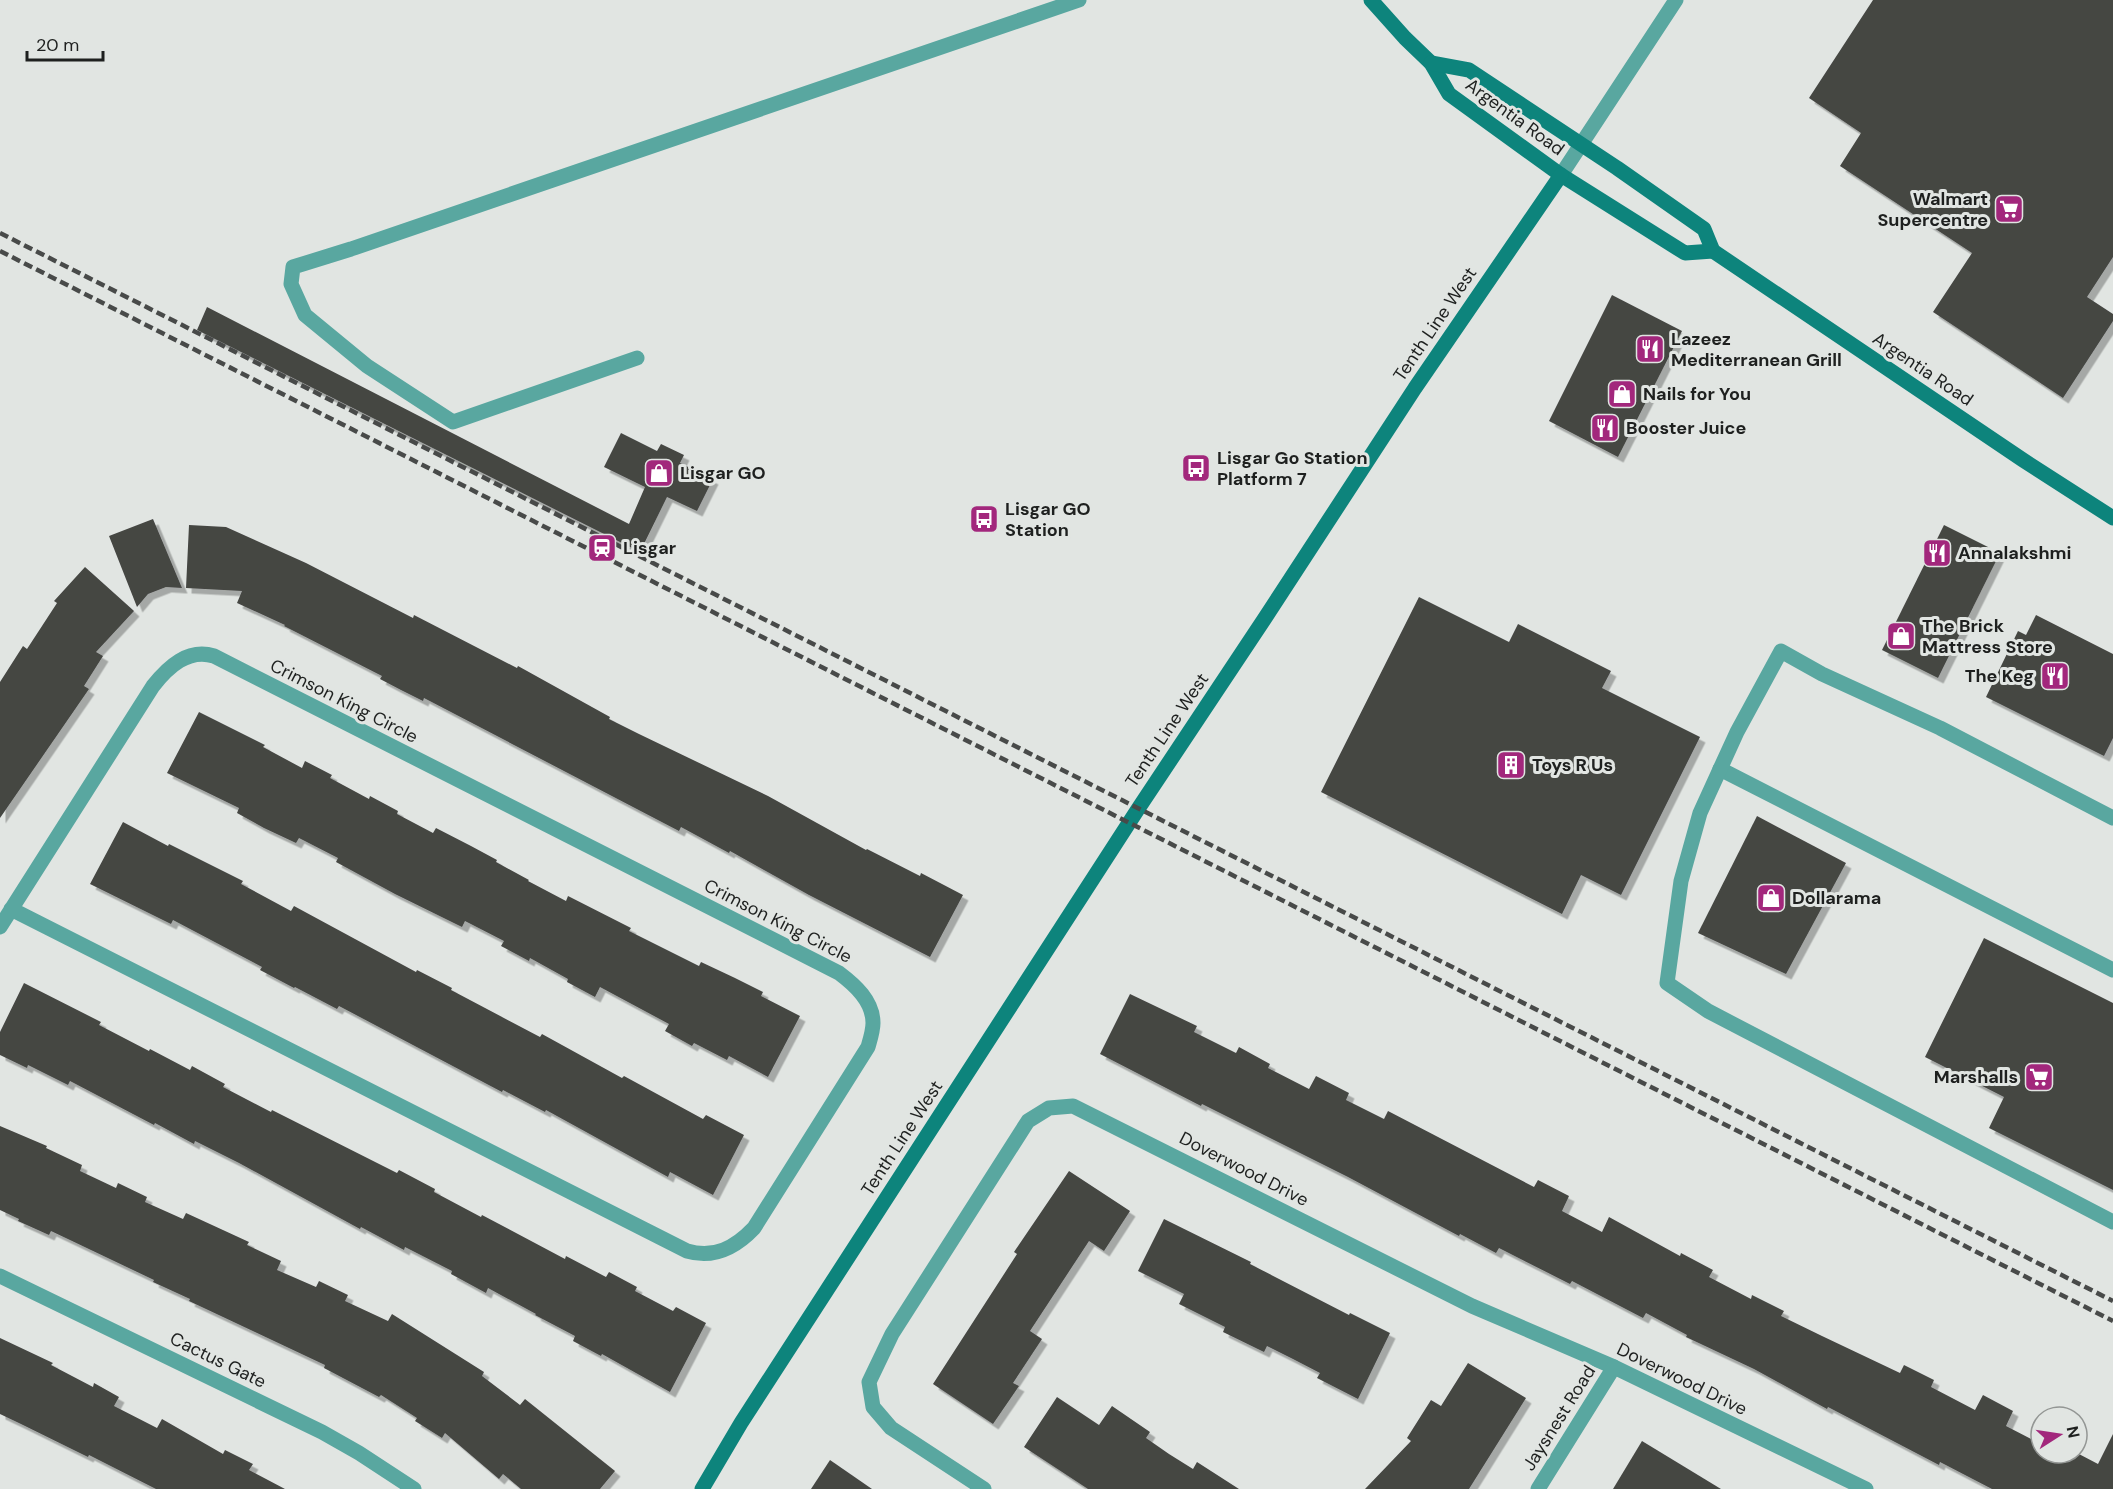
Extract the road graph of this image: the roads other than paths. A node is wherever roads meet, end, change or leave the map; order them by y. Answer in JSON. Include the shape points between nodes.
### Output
{"nodes":[{"id":1,"x":1078,"y":0,"type":"edge"},
{"id":2,"x":1371,"y":0,"type":"edge"},
{"id":3,"x":1676,"y":0,"type":"edge"},
{"id":4,"x":1431,"y":63,"type":"junction"},
{"id":5,"x":1581,"y":144,"type":"junction"},
{"id":6,"x":1561,"y":176,"type":"junction"},
{"id":7,"x":1713,"y":251,"type":"junction"},
{"id":8,"x":638,"y":358,"type":"dead end"},
{"id":9,"x":2113,"y":518,"type":"edge"},
{"id":10,"x":1720,"y":769,"type":"junction"},
{"id":11,"x":2113,"y":818,"type":"edge"},
{"id":12,"x":12,"y":909,"type":"junction"},
{"id":13,"x":0,"y":927,"type":"edge"},
{"id":14,"x":2113,"y":970,"type":"edge"},
{"id":15,"x":2113,"y":1222,"type":"edge"},
{"id":16,"x":0,"y":1276,"type":"edge"},
{"id":17,"x":1614,"y":1367,"type":"junction"},
{"id":18,"x":414,"y":1489,"type":"edge"},
{"id":19,"x":702,"y":1489,"type":"edge"},
{"id":20,"x":984,"y":1489,"type":"edge"},
{"id":21,"x":1538,"y":1489,"type":"edge"},
{"id":22,"x":1866,"y":1489,"type":"edge"}],
"edges":[{"from":1,"to":8,"type":"street","via":[[293,267],[291,284],[305,315],[367,366],[453,422]]},
{"from":2,"to":4,"type":"street","name":"Argentia Road"},
{"from":3,"to":5,"type":"street","name":"Tenth Line West"},
{"from":4,"to":5,"type":"street","name":"Argentia Road","via":[[1469,70]]},
{"from":4,"to":6,"type":"street","name":"Argentia Road","via":[[1449,94]]},
{"from":5,"to":6,"type":"street","name":"Tenth Line West"},
{"from":5,"to":7,"type":"street","name":"Argentia Road","via":[[1704,229]]},
{"from":6,"to":7,"type":"street","name":"Argentia Road","via":[[1685,253]]},
{"from":6,"to":19,"type":"street","name":"Tenth Line West","via":[[1415,388],[1110,852]]},
{"from":7,"to":9,"type":"street","name":"Argentia Road"},
{"from":10,"to":11,"type":"street","via":[[1781,651]]},
{"from":10,"to":14,"type":"street"},
{"from":10,"to":15,"type":"street","via":[[1700,813],[1681,881],[1667,983],[1708,1011]]},
{"from":12,"to":12,"type":"street","name":"Crimson King Circle","via":[[700,1255],[731,1247],[754,1228],[868,1047],[873,1023],[868,1002],[854,983],[838,973],[203,652],[167,668],[153,686]]},
{"from":12,"to":13,"type":"street"},
{"from":16,"to":18,"type":"street","name":"Cactus Gate","via":[[322,1432]]},
{"from":17,"to":20,"type":"street","name":"Doverwood Drive","via":[[1472,1306],[1089,1113],[1073,1106],[1050,1108],[1028,1121],[892,1334],[869,1382],[873,1407],[891,1428]]},
{"from":17,"to":21,"type":"street","name":"Jaysnest Road"},
{"from":17,"to":22,"type":"street","name":"Doverwood Drive"}]}
